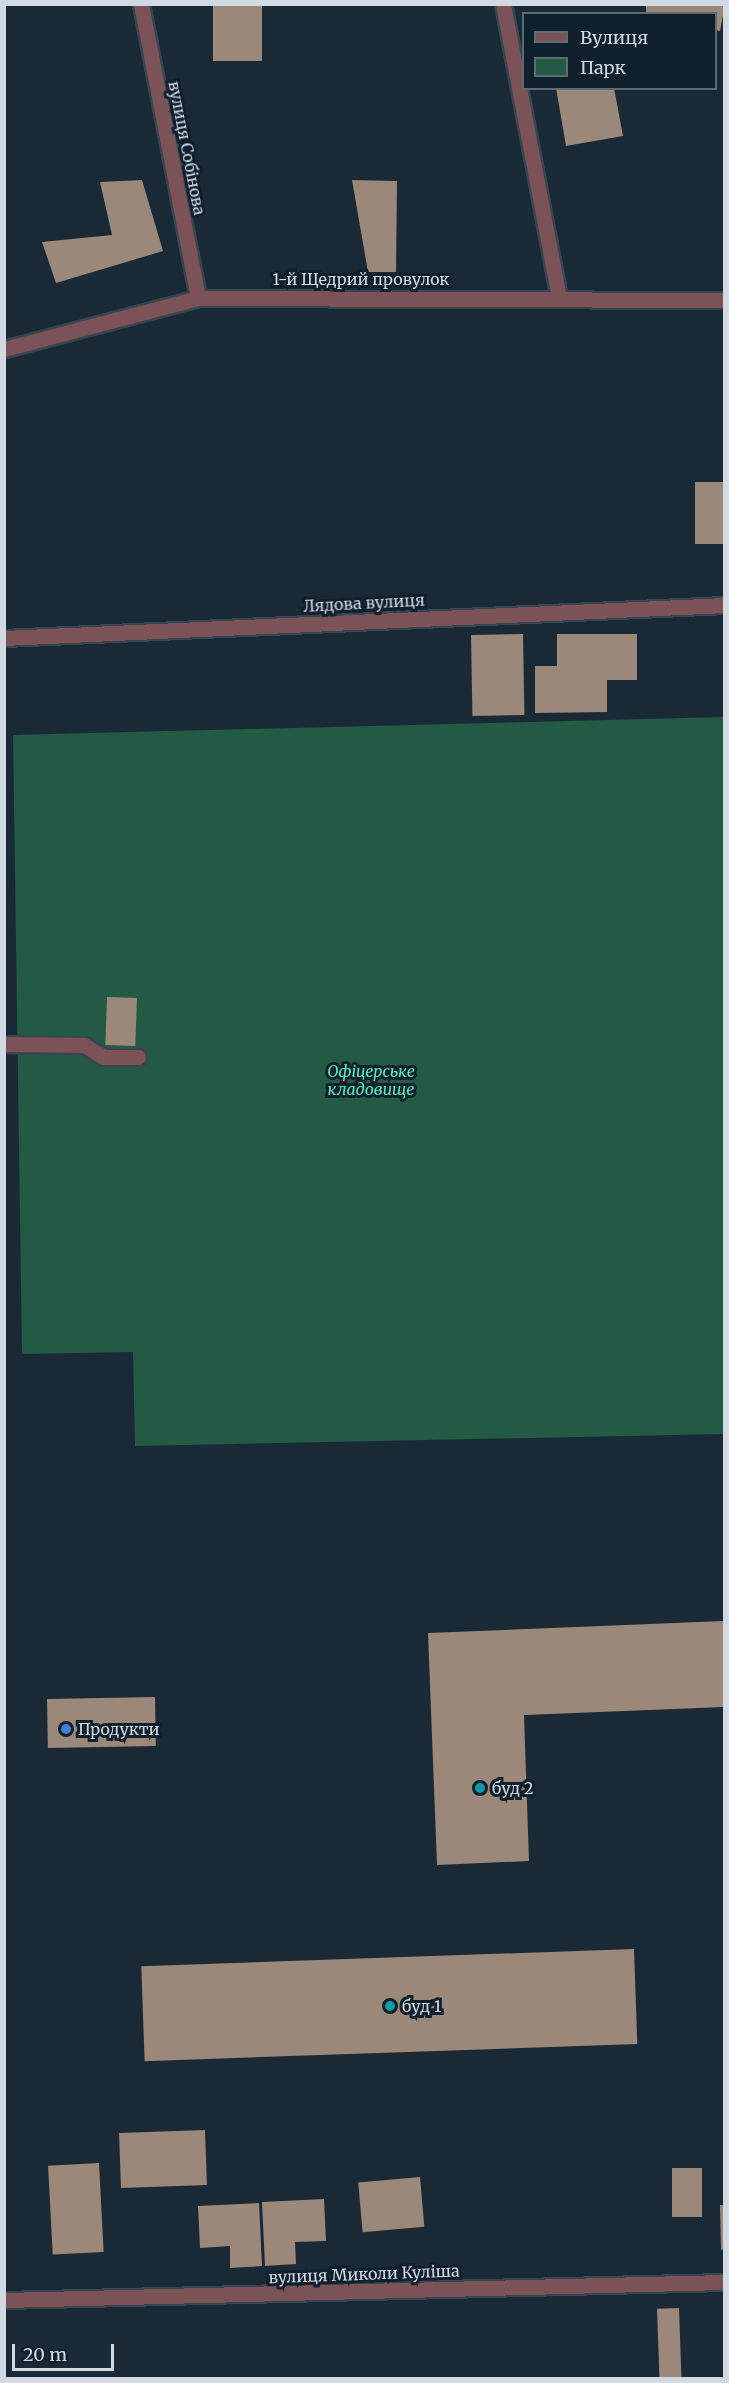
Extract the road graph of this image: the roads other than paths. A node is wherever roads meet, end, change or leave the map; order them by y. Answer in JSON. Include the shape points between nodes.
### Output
{"nodes":[{"id":1,"x":141,"y":4,"type":"edge"},
{"id":2,"x":503,"y":4,"type":"edge"},
{"id":3,"x":559,"y":297,"type":"junction"},
{"id":4,"x":198,"y":298,"type":"junction"},
{"id":5,"x":724,"y":300,"type":"edge"},
{"id":6,"x":4,"y":349,"type":"edge"},
{"id":7,"x":724,"y":605,"type":"edge"},
{"id":8,"x":4,"y":638,"type":"edge"},
{"id":9,"x":4,"y":1044,"type":"edge"},
{"id":10,"x":138,"y":1057,"type":"dead end"},
{"id":11,"x":724,"y":2282,"type":"edge"},
{"id":12,"x":4,"y":2300,"type":"edge"}],
"edges":[{"from":1,"to":4,"type":"street","name":"вулиця Собінова"},
{"from":2,"to":3,"type":"street"},
{"from":3,"to":4,"type":"street","name":"1-й Щедрий провулок"},
{"from":3,"to":5,"type":"street","name":"1-й Щедрий провулок"},
{"from":4,"to":6,"type":"street","name":"1-й Щедрий провулок"},
{"from":7,"to":8,"type":"street","name":"Лядова вулиця"},
{"from":9,"to":10,"type":"street","via":[[84,1045],[103,1057]]},
{"from":11,"to":12,"type":"street","name":"вулиця Миколи Куліша"}]}
